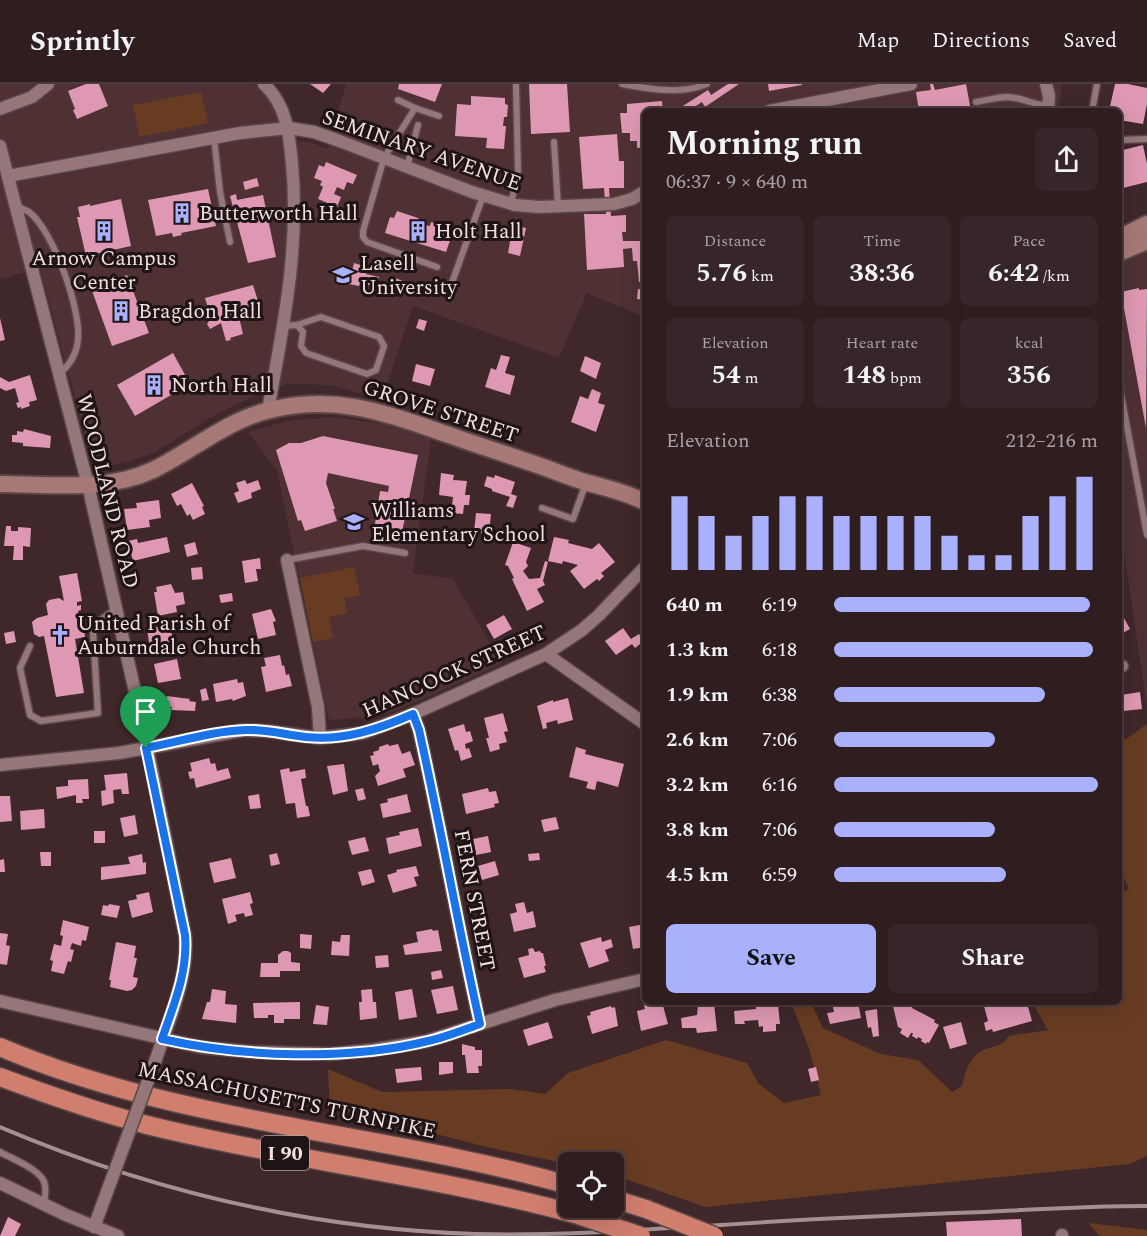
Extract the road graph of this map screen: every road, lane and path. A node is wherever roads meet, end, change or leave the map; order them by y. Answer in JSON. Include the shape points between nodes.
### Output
{"nodes":[{"id":1,"x":48,"y":84,"type":"edge"},
{"id":2,"x":264,"y":84,"type":"edge"},
{"id":3,"x":516,"y":84,"type":"edge"},
{"id":4,"x":622,"y":84,"type":"edge"},
{"id":5,"x":708,"y":84,"type":"edge"},
{"id":6,"x":911,"y":84,"type":"edge"},
{"id":7,"x":1046,"y":84,"type":"edge"},
{"id":8,"x":1096,"y":84,"type":"edge"},
{"id":9,"x":398,"y":100,"type":"dead end"},
{"id":10,"x":976,"y":102,"type":"dead end"},
{"id":11,"x":415,"y":108,"type":"junction"},
{"id":12,"x":785,"y":108,"type":"edge"},
{"id":13,"x":1049,"y":108,"type":"edge"},
{"id":14,"x":1092,"y":108,"type":"edge"},
{"id":15,"x":0,"y":109,"type":"edge"},
{"id":16,"x":439,"y":116,"type":"dead end"},
{"id":17,"x":418,"y":125,"type":"dead end"},
{"id":18,"x":289,"y":128,"type":"junction"},
{"id":19,"x":214,"y":138,"type":"junction"},
{"id":20,"x":1147,"y":139,"type":"edge"},
{"id":21,"x":1122,"y":140,"type":"edge"},
{"id":22,"x":554,"y":142,"type":"dead end"},
{"id":23,"x":1,"y":154,"type":"edge"},
{"id":24,"x":384,"y":158,"type":"junction"},
{"id":25,"x":407,"y":167,"type":"junction"},
{"id":26,"x":8,"y":176,"type":"junction"},
{"id":27,"x":642,"y":193,"type":"edge"},
{"id":28,"x":483,"y":196,"type":"junction"},
{"id":29,"x":511,"y":204,"type":"junction"},
{"id":30,"x":16,"y":206,"type":"junction"},
{"id":31,"x":558,"y":206,"type":"junction"},
{"id":32,"x":1147,"y":224,"type":"edge"},
{"id":33,"x":1122,"y":236,"type":"edge"},
{"id":34,"x":1147,"y":241,"type":"edge"},
{"id":35,"x":230,"y":242,"type":"dead end"},
{"id":36,"x":1122,"y":252,"type":"edge"},
{"id":37,"x":437,"y":267,"type":"dead end"},
{"id":38,"x":449,"y":291,"type":"dead end"},
{"id":39,"x":297,"y":325,"type":"junction"},
{"id":40,"x":284,"y":326,"type":"junction"},
{"id":41,"x":59,"y":374,"type":"junction"},
{"id":42,"x":1122,"y":398,"type":"edge"},
{"id":43,"x":268,"y":410,"type":"junction"},
{"id":44,"x":586,"y":482,"type":"junction"},
{"id":45,"x":0,"y":484,"type":"edge"},
{"id":46,"x":88,"y":485,"type":"junction"},
{"id":47,"x":637,"y":492,"type":"edge"},
{"id":48,"x":542,"y":508,"type":"dead end"},
{"id":49,"x":1147,"y":535,"type":"edge"},
{"id":50,"x":405,"y":553,"type":"dead end"},
{"id":51,"x":286,"y":560,"type":"joint"},
{"id":52,"x":642,"y":570,"type":"edge"},
{"id":53,"x":117,"y":608,"type":"junction"},
{"id":54,"x":30,"y":646,"type":"dead end"},
{"id":55,"x":546,"y":654,"type":"junction"},
{"id":56,"x":413,"y":714,"type":"junction"},
{"id":57,"x":642,"y":722,"type":"edge"},
{"id":58,"x":320,"y":738,"type":"junction"},
{"id":59,"x":146,"y":748,"type":"junction"},
{"id":60,"x":0,"y":765,"type":"edge"},
{"id":61,"x":642,"y":979,"type":"edge"},
{"id":62,"x":0,"y":1001,"type":"edge"},
{"id":63,"x":480,"y":1024,"type":"junction"},
{"id":64,"x":162,"y":1039,"type":"junction"},
{"id":65,"x":0,"y":1047,"type":"edge"},
{"id":66,"x":0,"y":1077,"type":"edge"},
{"id":67,"x":0,"y":1152,"type":"edge"},
{"id":68,"x":0,"y":1183,"type":"edge"},
{"id":69,"x":558,"y":1183,"type":"edge"},
{"id":70,"x":624,"y":1201,"type":"edge"},
{"id":71,"x":44,"y":1205,"type":"junction"},
{"id":72,"x":94,"y":1227,"type":"junction"},
{"id":73,"x":118,"y":1236,"type":"edge"},
{"id":74,"x":641,"y":1236,"type":"edge"},
{"id":75,"x":714,"y":1236,"type":"edge"}],
"edges":[{"from":1,"to":15,"type":"street","via":[[32,97]]},
{"from":2,"to":18,"type":"street","via":[[279,102]]},
{"from":3,"to":29,"type":"lane","via":[[518,182]]},
{"from":4,"to":5,"type":"lane","via":[[674,91]]},
{"from":6,"to":12,"type":"street"},
{"from":7,"to":13,"type":"street"},
{"from":8,"to":14,"type":"lane"},
{"from":9,"to":11,"type":"lane"},
{"from":10,"to":13,"type":"lane","via":[[1006,97]]},
{"from":11,"to":16,"type":"lane"},
{"from":11,"to":24,"type":"lane"},
{"from":17,"to":25,"type":"lane"},
{"from":18,"to":19,"type":"street","name":"SEMINARY AVENUE"},
{"from":18,"to":24,"type":"street","name":"SEMINARY AVENUE","via":[[314,132]]},
{"from":18,"to":40,"type":"street","via":[[295,227]]},
{"from":19,"to":26,"type":"street","name":"SEMINARY AVENUE"},
{"from":19,"to":35,"type":"lane"},
{"from":20,"to":21,"type":"lane"},
{"from":22,"to":31,"type":"lane"},
{"from":23,"to":26,"type":"street","name":"WOODLAND ROAD"},
{"from":24,"to":25,"type":"street","name":"SEMINARY AVENUE"},
{"from":24,"to":37,"type":"lane","via":[[364,239]]},
{"from":25,"to":28,"type":"street","name":"SEMINARY AVENUE"},
{"from":26,"to":30,"type":"street","name":"WOODLAND ROAD"},
{"from":27,"to":31,"type":"street","name":"SEMINARY AVENUE","via":[[614,204]]},
{"from":28,"to":29,"type":"street","name":"SEMINARY AVENUE"},
{"from":28,"to":38,"type":"lane"},
{"from":29,"to":31,"type":"street","name":"SEMINARY AVENUE"},
{"from":30,"to":41,"type":"street","name":"WOODLAND ROAD"},
{"from":30,"to":41,"type":"lane","via":[[29,212],[52,241],[74,306],[79,338],[69,366]]},
{"from":32,"to":33,"type":"main road"},
{"from":34,"to":36,"type":"main road"},
{"from":39,"to":39,"type":"lane","via":[[321,317],[379,337],[384,346],[376,370],[367,374],[306,353],[301,346],[303,333]]},
{"from":39,"to":40,"type":"lane"},
{"from":40,"to":43,"type":"street"},
{"from":41,"to":46,"type":"street","name":"WOODLAND ROAD"},
{"from":42,"to":49,"type":"lane"},
{"from":43,"to":44,"type":"main road","name":"GROVE STREET","via":[[318,403],[367,408]]},
{"from":43,"to":46,"type":"main road","name":"GROVE STREET","via":[[232,425],[144,474]]},
{"from":44,"to":47,"type":"main road","name":"GROVE STREET"},
{"from":44,"to":48,"type":"lane","via":[[573,519]]},
{"from":45,"to":46,"type":"main road","name":"GROVE STREET"},
{"from":46,"to":53,"type":"street","name":"WOODLAND ROAD"},
{"from":50,"to":51,"type":"lane","via":[[363,546]]},
{"from":51,"to":58,"type":"street","via":[[319,715]]},
{"from":52,"to":55,"type":"street","name":"HANCOCK STREET","via":[[582,630]]},
{"from":53,"to":54,"type":"lane","via":[[93,632],[98,713],[41,721],[30,715],[20,668]]},
{"from":53,"to":59,"type":"street","name":"WOODLAND ROAD"},
{"from":55,"to":56,"type":"street","name":"HANCOCK STREET"},
{"from":55,"to":57,"type":"street"},
{"from":56,"to":58,"type":"street","name":"HANCOCK STREET","via":[[363,733]]},
{"from":56,"to":63,"type":"street","name":"FERN STREET","via":[[436,806]]},
{"from":58,"to":59,"type":"street","name":"HANCOCK STREET","via":[[244,730]]},
{"from":59,"to":60,"type":"street","name":"HANCOCK STREET"},
{"from":59,"to":64,"type":"street","name":"WOODLAND ROAD","via":[[186,953],[180,988]]},
{"from":61,"to":63,"type":"street"},
{"from":62,"to":64,"type":"street"},
{"from":63,"to":64,"type":"street","via":[[427,1041],[330,1054],[226,1051]]},
{"from":64,"to":72,"type":"street","name":"WOODLAND ROAD","bridge":true},
{"from":65,"to":69,"type":"highway","name":"MASSACHUSETTS TURNPIKE","number":"I 90","via":[[144,1095],[471,1161]]},
{"from":66,"to":74,"type":"highway","number":"I 90","bridge":true,"via":[[102,1112],[170,1130],[466,1188],[575,1214]]},
{"from":67,"to":71,"type":"lane","via":[[43,1178]]},
{"from":68,"to":71,"type":"street"},
{"from":70,"to":75,"type":"highway","bridge":true},
{"from":71,"to":72,"type":"street"},
{"from":72,"to":73,"type":"street"}]}
